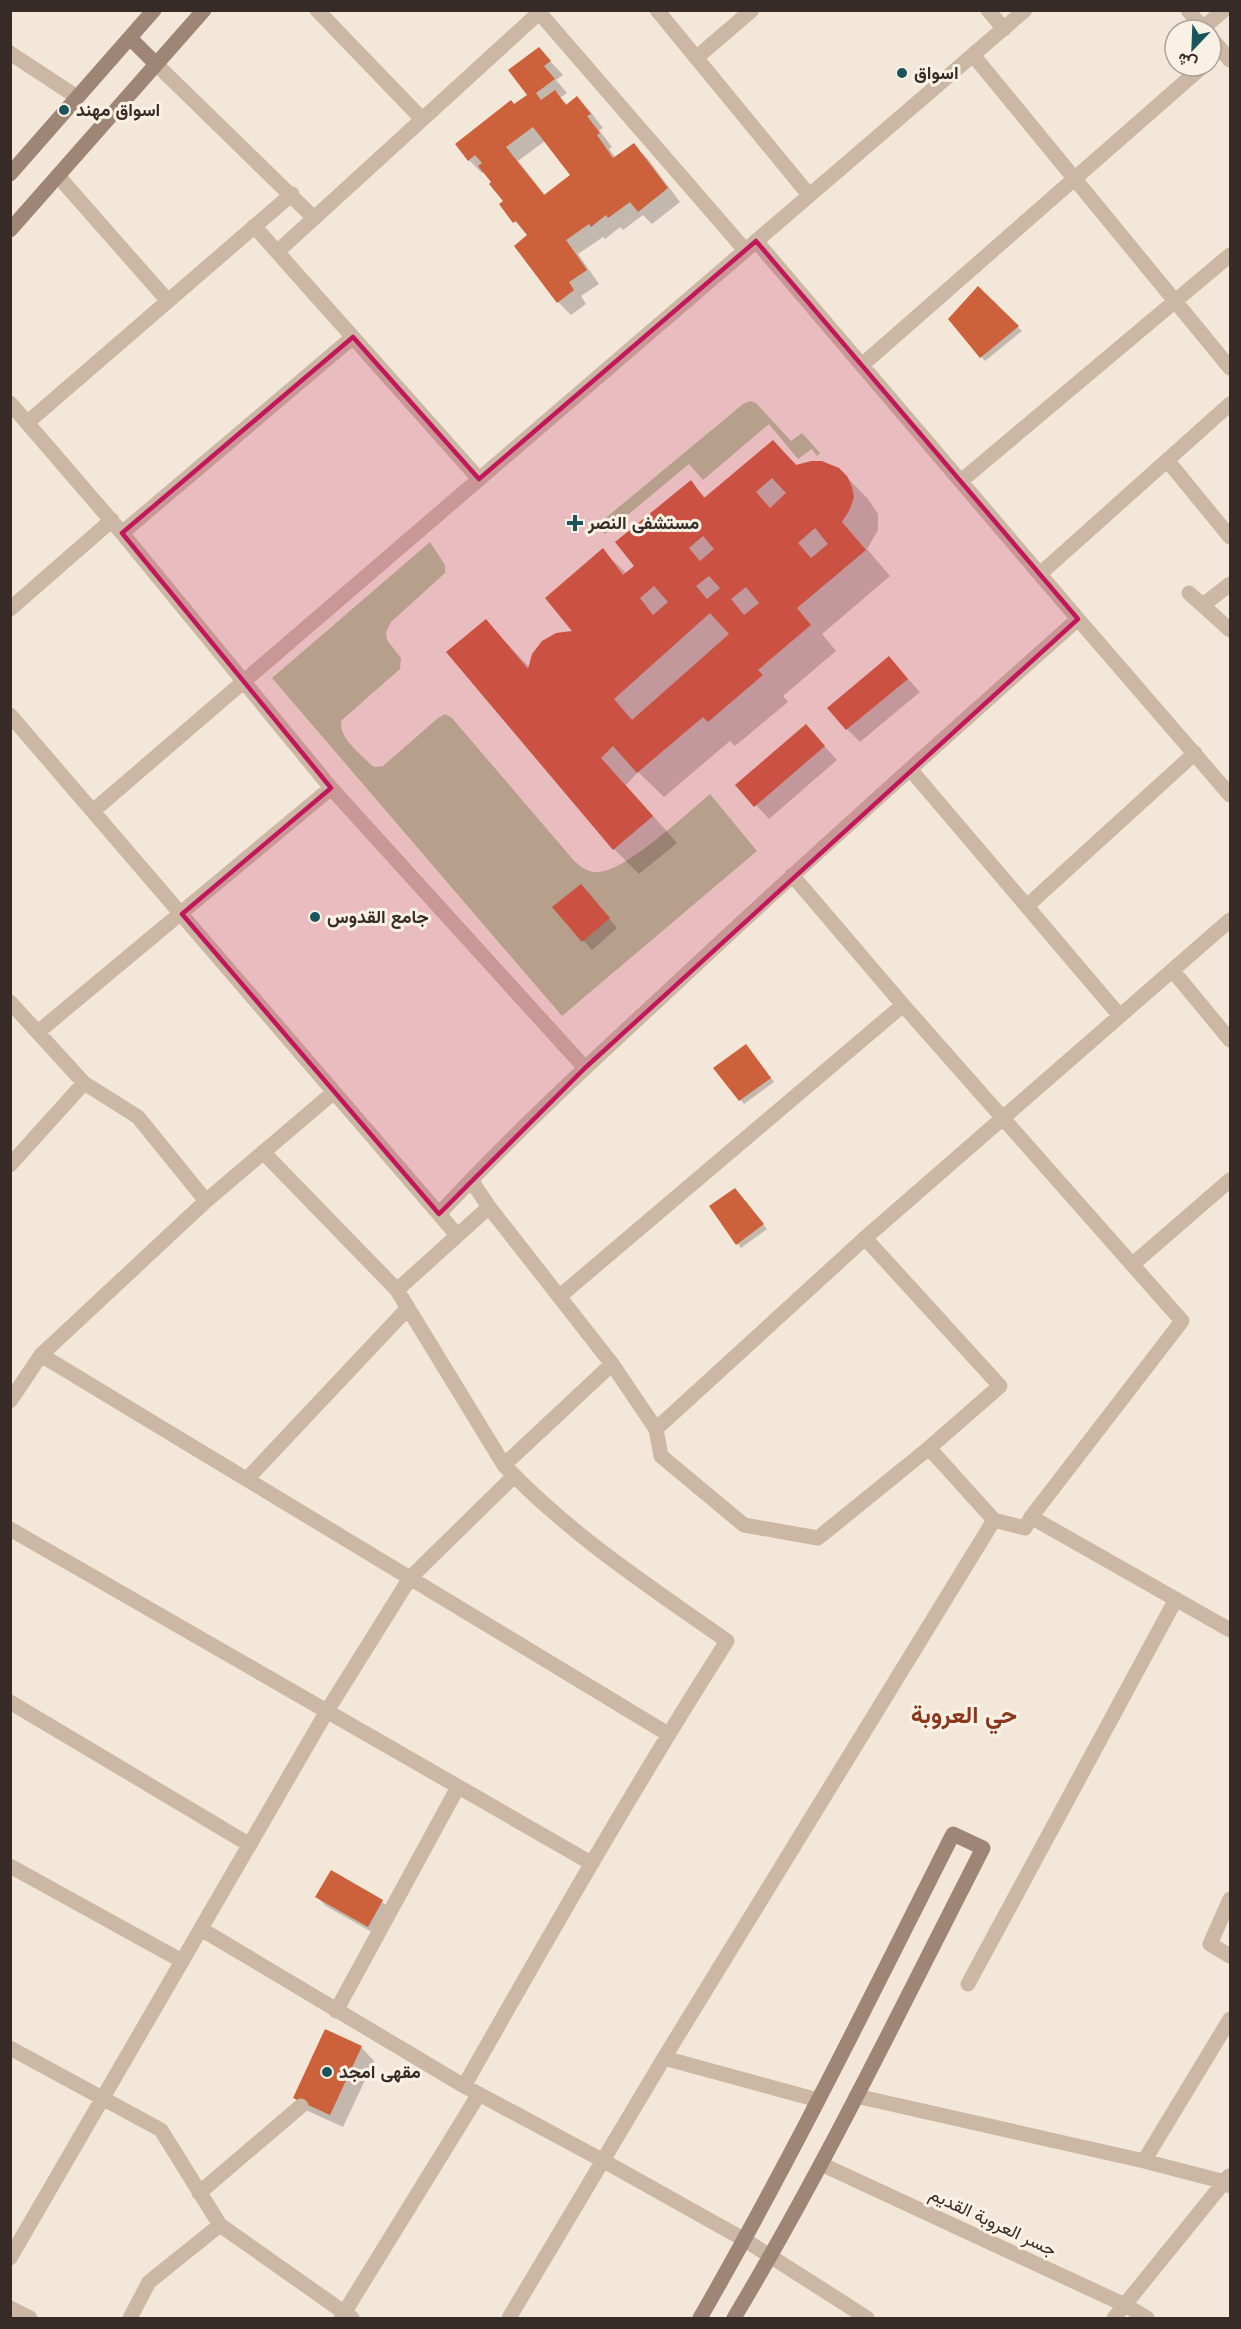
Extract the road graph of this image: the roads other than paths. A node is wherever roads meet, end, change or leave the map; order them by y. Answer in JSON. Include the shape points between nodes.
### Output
{"nodes":[{"id":1,"x":154,"y":10,"type":"edge"},
{"id":2,"x":204,"y":10,"type":"edge"},
{"id":3,"x":317,"y":10,"type":"edge"},
{"id":4,"x":657,"y":10,"type":"edge"},
{"id":5,"x":752,"y":10,"type":"edge"},
{"id":6,"x":988,"y":10,"type":"edge"},
{"id":7,"x":1025,"y":10,"type":"edge"},
{"id":8,"x":539,"y":11,"type":"edge"},
{"id":9,"x":1004,"y":29,"type":"junction"},
{"id":10,"x":130,"y":38,"type":"junction"},
{"id":11,"x":10,"y":53,"type":"edge"},
{"id":12,"x":973,"y":55,"type":"junction"},
{"id":13,"x":696,"y":58,"type":"junction"},
{"id":14,"x":156,"y":64,"type":"junction"},
{"id":15,"x":1189,"y":78,"type":"edge"},
{"id":16,"x":77,"y":97,"type":"junction"},
{"id":17,"x":422,"y":119,"type":"junction"},
{"id":18,"x":10,"y":174,"type":"edge"},
{"id":19,"x":58,"y":176,"type":"junction"},
{"id":20,"x":1075,"y":179,"type":"junction"},
{"id":21,"x":292,"y":194,"type":"junction"},
{"id":22,"x":809,"y":195,"type":"junction"},
{"id":23,"x":314,"y":218,"type":"junction"},
{"id":24,"x":254,"y":226,"type":"junction"},
{"id":25,"x":10,"y":230,"type":"edge"},
{"id":26,"x":751,"y":245,"type":"junction"},
{"id":27,"x":276,"y":252,"type":"junction"},
{"id":28,"x":1230,"y":255,"type":"edge"},
{"id":29,"x":168,"y":301,"type":"junction"},
{"id":30,"x":1176,"y":302,"type":"junction"},
{"id":31,"x":352,"y":337,"type":"junction"},
{"id":32,"x":862,"y":365,"type":"junction"},
{"id":33,"x":1230,"y":368,"type":"edge"},
{"id":34,"x":10,"y":403,"type":"edge"},
{"id":35,"x":1230,"y":404,"type":"edge"},
{"id":36,"x":28,"y":422,"type":"junction"},
{"id":37,"x":1167,"y":460,"type":"junction"},
{"id":38,"x":479,"y":478,"type":"junction"},
{"id":39,"x":961,"y":481,"type":"junction"},
{"id":40,"x":112,"y":520,"type":"junction"},
{"id":41,"x":122,"y":533,"type":"junction"},
{"id":42,"x":1230,"y":537,"type":"edge"},
{"id":43,"x":1040,"y":574,"type":"junction"},
{"id":44,"x":1230,"y":584,"type":"edge"},
{"id":45,"x":1188,"y":593,"type":"dead end"},
{"id":46,"x":1203,"y":605,"type":"junction"},
{"id":47,"x":10,"y":609,"type":"edge"},
{"id":48,"x":1078,"y":619,"type":"junction"},
{"id":49,"x":1230,"y":630,"type":"edge"},
{"id":50,"x":243,"y":681,"type":"junction"},
{"id":51,"x":10,"y":715,"type":"edge"},
{"id":52,"x":1195,"y":753,"type":"junction"},
{"id":53,"x":910,"y":769,"type":"junction"},
{"id":54,"x":331,"y":788,"type":"junction"},
{"id":55,"x":1230,"y":795,"type":"edge"},
{"id":56,"x":93,"y":811,"type":"junction"},
{"id":57,"x":792,"y":874,"type":"junction"},
{"id":58,"x":1028,"y":906,"type":"junction"},
{"id":59,"x":182,"y":914,"type":"junction"},
{"id":60,"x":1230,"y":920,"type":"edge"},
{"id":61,"x":1173,"y":971,"type":"junction"},
{"id":62,"x":10,"y":1002,"type":"edge"},
{"id":63,"x":903,"y":1005,"type":"junction"},
{"id":64,"x":1120,"y":1016,"type":"junction"},
{"id":65,"x":38,"y":1032,"type":"junction"},
{"id":66,"x":1230,"y":1040,"type":"edge"},
{"id":67,"x":585,"y":1068,"type":"junction"},
{"id":68,"x":84,"y":1083,"type":"junction"},
{"id":69,"x":334,"y":1092,"type":"junction"},
{"id":70,"x":1003,"y":1119,"type":"junction"},
{"id":71,"x":263,"y":1152,"type":"junction"},
{"id":72,"x":10,"y":1165,"type":"edge"},
{"id":73,"x":471,"y":1180,"type":"junction"},
{"id":74,"x":1230,"y":1180,"type":"edge"},
{"id":75,"x":206,"y":1202,"type":"junction"},
{"id":76,"x":489,"y":1207,"type":"junction"},
{"id":77,"x":439,"y":1214,"type":"junction"},
{"id":78,"x":457,"y":1236,"type":"junction"},
{"id":79,"x":865,"y":1238,"type":"junction"},
{"id":80,"x":1132,"y":1264,"type":"junction"},
{"id":81,"x":398,"y":1290,"type":"junction"},
{"id":82,"x":560,"y":1296,"type":"junction"},
{"id":83,"x":408,"y":1308,"type":"junction"},
{"id":84,"x":41,"y":1355,"type":"junction"},
{"id":85,"x":612,"y":1364,"type":"junction"},
{"id":86,"x":10,"y":1401,"type":"edge"},
{"id":87,"x":656,"y":1429,"type":"junction"},
{"id":88,"x":929,"y":1448,"type":"junction"},
{"id":89,"x":509,"y":1470,"type":"junction"},
{"id":90,"x":247,"y":1479,"type":"junction"},
{"id":91,"x":1030,"y":1517,"type":"junction"},
{"id":92,"x":994,"y":1520,"type":"junction"},
{"id":93,"x":10,"y":1529,"type":"edge"},
{"id":94,"x":410,"y":1578,"type":"junction"},
{"id":95,"x":1176,"y":1599,"type":"junction"},
{"id":96,"x":1230,"y":1630,"type":"edge"},
{"id":97,"x":10,"y":1702,"type":"edge"},
{"id":98,"x":327,"y":1711,"type":"junction"},
{"id":99,"x":668,"y":1734,"type":"junction"},
{"id":100,"x":458,"y":1787,"type":"junction"},
{"id":101,"x":250,"y":1845,"type":"junction"},
{"id":102,"x":591,"y":1863,"type":"junction"},
{"id":103,"x":10,"y":1866,"type":"edge"},
{"id":104,"x":1230,"y":1899,"type":"edge"},
{"id":105,"x":201,"y":1929,"type":"junction"},
{"id":106,"x":1230,"y":1956,"type":"edge"},
{"id":107,"x":182,"y":1961,"type":"junction"},
{"id":108,"x":968,"y":1984,"type":"dead end"},
{"id":109,"x":336,"y":2011,"type":"junction"},
{"id":110,"x":1230,"y":2019,"type":"edge"},
{"id":111,"x":10,"y":2048,"type":"edge"},
{"id":112,"x":664,"y":2058,"type":"junction"},
{"id":113,"x":464,"y":2086,"type":"junction"},
{"id":114,"x":479,"y":2094,"type":"junction"},
{"id":115,"x":856,"y":2096,"type":"junction"},
{"id":116,"x":102,"y":2100,"type":"junction"},
{"id":117,"x":818,"y":2100,"type":"junction"},
{"id":118,"x":301,"y":2106,"type":"dead end"},
{"id":119,"x":602,"y":2160,"type":"junction"},
{"id":120,"x":1144,"y":2161,"type":"junction"},
{"id":121,"x":820,"y":2164,"type":"junction"},
{"id":122,"x":1229,"y":2181,"type":"edge"},
{"id":123,"x":199,"y":2193,"type":"junction"},
{"id":124,"x":220,"y":2225,"type":"junction"},
{"id":125,"x":745,"y":2240,"type":"junction"},
{"id":126,"x":771,"y":2257,"type":"junction"},
{"id":127,"x":10,"y":2258,"type":"edge"},
{"id":128,"x":1125,"y":2305,"type":"junction"},
{"id":129,"x":10,"y":2308,"type":"edge"},
{"id":130,"x":345,"y":2317,"type":"edge"},
{"id":131,"x":30,"y":2319,"type":"edge"},
{"id":132,"x":130,"y":2319,"type":"edge"},
{"id":133,"x":509,"y":2319,"type":"edge"},
{"id":134,"x":700,"y":2319,"type":"edge"},
{"id":135,"x":734,"y":2319,"type":"edge"},
{"id":136,"x":867,"y":2319,"type":"edge"},
{"id":137,"x":1114,"y":2319,"type":"edge"},
{"id":138,"x":1147,"y":2319,"type":"edge"}],
"edges":[{"from":1,"to":10,"type":"street"},
{"from":2,"to":14,"type":"street"},
{"from":3,"to":17,"type":"street"},
{"from":4,"to":13,"type":"street"},
{"from":5,"to":13,"type":"street"},
{"from":6,"to":9,"type":"street"},
{"from":7,"to":9,"type":"street"},
{"from":8,"to":17,"type":"street"},
{"from":8,"to":26,"type":"street"},
{"from":9,"to":12,"type":"street"},
{"from":10,"to":14,"type":"street"},
{"from":10,"to":16,"type":"street"},
{"from":11,"to":16,"type":"street"},
{"from":12,"to":20,"type":"street"},
{"from":12,"to":22,"type":"street"},
{"from":13,"to":22,"type":"street"},
{"from":14,"to":19,"type":"street"},
{"from":14,"to":21,"type":"street"},
{"from":15,"to":20,"type":"street"},
{"from":16,"to":18,"type":"street"},
{"from":17,"to":23,"type":"street"},
{"from":19,"to":25,"type":"street"},
{"from":19,"to":29,"type":"street"},
{"from":20,"to":30,"type":"street"},
{"from":20,"to":32,"type":"street"},
{"from":21,"to":23,"type":"street"},
{"from":21,"to":24,"type":"street"},
{"from":22,"to":26,"type":"street"},
{"from":23,"to":27,"type":"street"},
{"from":24,"to":27,"type":"street"},
{"from":24,"to":29,"type":"street"},
{"from":26,"to":32,"type":"street"},
{"from":26,"to":38,"type":"street"},
{"from":27,"to":31,"type":"street"},
{"from":28,"to":30,"type":"street"},
{"from":29,"to":36,"type":"street"},
{"from":30,"to":33,"type":"street"},
{"from":30,"to":39,"type":"street"},
{"from":31,"to":38,"type":"street"},
{"from":31,"to":41,"type":"street"},
{"from":32,"to":39,"type":"street"},
{"from":34,"to":36,"type":"street"},
{"from":35,"to":37,"type":"street"},
{"from":36,"to":40,"type":"street"},
{"from":37,"to":42,"type":"street"},
{"from":37,"to":43,"type":"street"},
{"from":38,"to":50,"type":"street"},
{"from":39,"to":43,"type":"street"},
{"from":40,"to":41,"type":"street"},
{"from":40,"to":47,"type":"street"},
{"from":41,"to":50,"type":"street"},
{"from":43,"to":48,"type":"street"},
{"from":44,"to":46,"type":"street"},
{"from":45,"to":46,"type":"street"},
{"from":46,"to":49,"type":"street"},
{"from":48,"to":52,"type":"street"},
{"from":48,"to":53,"type":"street"},
{"from":50,"to":54,"type":"street"},
{"from":50,"to":56,"type":"street"},
{"from":51,"to":56,"type":"street"},
{"from":52,"to":55,"type":"street"},
{"from":52,"to":58,"type":"street"},
{"from":53,"to":57,"type":"street"},
{"from":53,"to":58,"type":"street"},
{"from":54,"to":59,"type":"street"},
{"from":54,"to":67,"type":"street"},
{"from":56,"to":59,"type":"street"},
{"from":57,"to":63,"type":"street"},
{"from":57,"to":67,"type":"street"},
{"from":58,"to":64,"type":"street"},
{"from":59,"to":65,"type":"street"},
{"from":59,"to":69,"type":"street"},
{"from":60,"to":61,"type":"street"},
{"from":61,"to":64,"type":"street"},
{"from":61,"to":66,"type":"street"},
{"from":62,"to":65,"type":"street"},
{"from":63,"to":70,"type":"street"},
{"from":63,"to":82,"type":"street"},
{"from":64,"to":70,"type":"street"},
{"from":65,"to":68,"type":"street"},
{"from":67,"to":73,"type":"street"},
{"from":68,"to":72,"type":"street"},
{"from":68,"to":75,"type":"street","via":[[138,1117]]},
{"from":69,"to":71,"type":"street"},
{"from":69,"to":77,"type":"street"},
{"from":70,"to":79,"type":"street"},
{"from":70,"to":80,"type":"street"},
{"from":71,"to":75,"type":"street"},
{"from":71,"to":81,"type":"street"},
{"from":73,"to":76,"type":"street"},
{"from":73,"to":77,"type":"street"},
{"from":74,"to":80,"type":"street"},
{"from":75,"to":84,"type":"street"},
{"from":76,"to":78,"type":"street"},
{"from":76,"to":82,"type":"street"},
{"from":77,"to":78,"type":"street"},
{"from":78,"to":81,"type":"street"},
{"from":79,"to":87,"type":"street"},
{"from":79,"to":88,"type":"street","via":[[1000,1386]]},
{"from":80,"to":91,"type":"street","via":[[1182,1321]]},
{"from":81,"to":83,"type":"street"},
{"from":82,"to":85,"type":"street"},
{"from":83,"to":89,"type":"street"},
{"from":83,"to":90,"type":"street"},
{"from":84,"to":86,"type":"street"},
{"from":84,"to":90,"type":"street"},
{"from":85,"to":87,"type":"street"},
{"from":85,"to":89,"type":"street"},
{"from":87,"to":88,"type":"street","via":[[661,1456],[744,1526],[818,1538]]},
{"from":88,"to":92,"type":"street"},
{"from":89,"to":94,"type":"street"},
{"from":89,"to":99,"type":"street","via":[[565,1523],[727,1641]]},
{"from":90,"to":94,"type":"street"},
{"from":91,"to":92,"type":"street","via":[[1025,1528]]},
{"from":91,"to":95,"type":"street"},
{"from":92,"to":112,"type":"street"},
{"from":93,"to":98,"type":"street"},
{"from":94,"to":98,"type":"street"},
{"from":94,"to":99,"type":"street"},
{"from":95,"to":96,"type":"street"},
{"from":95,"to":108,"type":"street"},
{"from":97,"to":101,"type":"street"},
{"from":98,"to":100,"type":"street"},
{"from":98,"to":101,"type":"street"},
{"from":99,"to":102,"type":"street"},
{"from":100,"to":102,"type":"street"},
{"from":100,"to":109,"type":"street"},
{"from":101,"to":105,"type":"street"},
{"from":102,"to":113,"type":"street"},
{"from":103,"to":107,"type":"street"},
{"from":104,"to":106,"type":"street","via":[[1210,1944]]},
{"from":105,"to":107,"type":"street"},
{"from":105,"to":109,"type":"street"},
{"from":107,"to":116,"type":"street"},
{"from":109,"to":113,"type":"street"},
{"from":110,"to":120,"type":"street"},
{"from":111,"to":116,"type":"street"},
{"from":112,"to":117,"type":"street"},
{"from":112,"to":119,"type":"street"},
{"from":113,"to":114,"type":"street"},
{"from":114,"to":119,"type":"street"},
{"from":114,"to":130,"type":"street"},
{"from":115,"to":117,"type":"street","via":[[983,1848],[953,1834]]},
{"from":115,"to":120,"type":"street"},
{"from":115,"to":121,"type":"street"},
{"from":116,"to":123,"type":"street","via":[[161,2130]]},
{"from":116,"to":127,"type":"street"},
{"from":117,"to":125,"type":"street"},
{"from":118,"to":123,"type":"street"},
{"from":119,"to":125,"type":"street"},
{"from":119,"to":133,"type":"street"},
{"from":120,"to":122,"type":"street"},
{"from":121,"to":126,"type":"street"},
{"from":121,"to":128,"type":"street","name":"جسر العروبة القديم"},
{"from":122,"to":128,"type":"street"},
{"from":123,"to":124,"type":"street"},
{"from":124,"to":130,"type":"street"},
{"from":124,"to":132,"type":"street","via":[[149,2282]]},
{"from":125,"to":126,"type":"street"},
{"from":125,"to":134,"type":"street"},
{"from":126,"to":135,"type":"street"},
{"from":126,"to":136,"type":"street"},
{"from":128,"to":137,"type":"street"},
{"from":128,"to":138,"type":"street","name":"جسر العروبة القديم"},
{"from":129,"to":131,"type":"street"}]}
